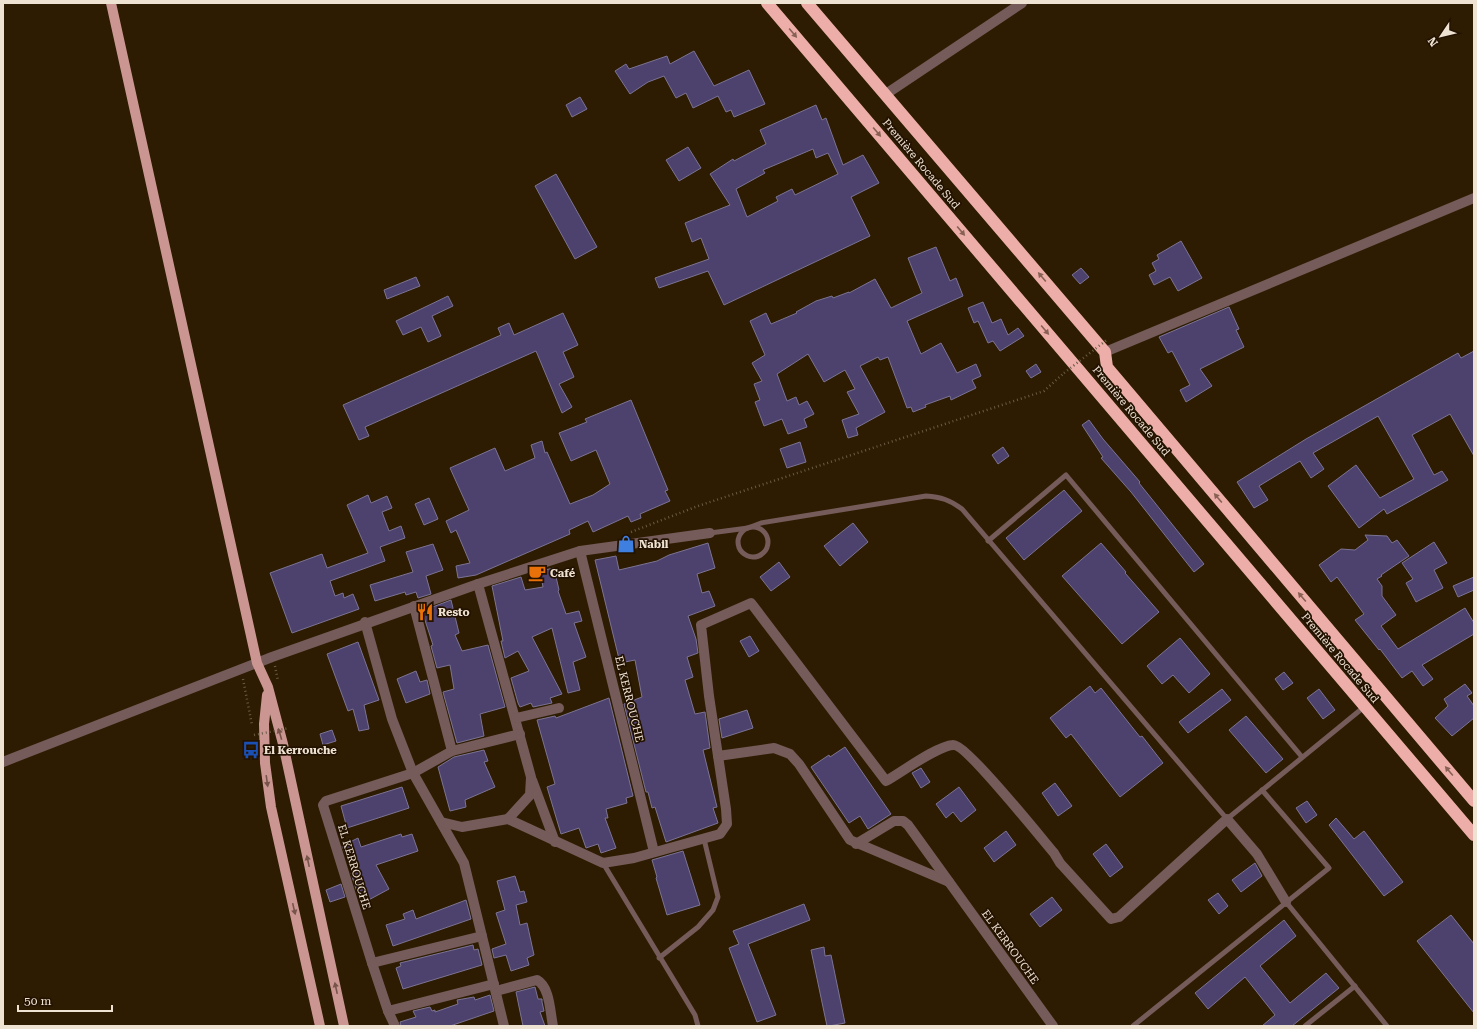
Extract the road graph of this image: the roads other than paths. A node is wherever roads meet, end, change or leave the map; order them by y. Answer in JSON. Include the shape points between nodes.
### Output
{"nodes":[{"id":1,"x":111,"y":3,"type":"edge"},
{"id":2,"x":767,"y":3,"type":"edge"},
{"id":3,"x":807,"y":3,"type":"edge"},
{"id":4,"x":1022,"y":3,"type":"edge"},
{"id":5,"x":886,"y":94,"type":"junction"},
{"id":6,"x":1474,"y":198,"type":"edge"},
{"id":7,"x":1105,"y":352,"type":"junction"},
{"id":8,"x":748,"y":528,"type":"junction"},
{"id":9,"x":710,"y":532,"type":"joint"},
{"id":10,"x":988,"y":541,"type":"junction"},
{"id":11,"x":580,"y":551,"type":"junction"},
{"id":12,"x":478,"y":584,"type":"junction"},
{"id":13,"x":414,"y":606,"type":"junction"},
{"id":14,"x":365,"y":622,"type":"junction"},
{"id":15,"x":256,"y":663,"type":"junction"},
{"id":16,"x":268,"y":687,"type":"junction"},
{"id":17,"x":1364,"y":706,"type":"junction"},
{"id":18,"x":559,"y":708,"type":"dead end"},
{"id":19,"x":516,"y":718,"type":"junction"},
{"id":20,"x":520,"y":734,"type":"junction"},
{"id":21,"x":452,"y":751,"type":"junction"},
{"id":22,"x":718,"y":756,"type":"junction"},
{"id":23,"x":1302,"y":757,"type":"junction"},
{"id":24,"x":3,"y":762,"type":"edge"},
{"id":25,"x":413,"y":773,"type":"junction"},
{"id":26,"x":530,"y":777,"type":"junction"},
{"id":27,"x":1262,"y":790,"type":"junction"},
{"id":28,"x":1474,"y":801,"type":"edge"},
{"id":29,"x":508,"y":819,"type":"junction"},
{"id":30,"x":1227,"y":819,"type":"junction"},
{"id":31,"x":442,"y":822,"type":"junction"},
{"id":32,"x":1474,"y":836,"type":"edge"},
{"id":33,"x":704,"y":839,"type":"junction"},
{"id":34,"x":555,"y":842,"type":"junction"},
{"id":35,"x":856,"y":844,"type":"junction"},
{"id":36,"x":654,"y":852,"type":"junction"},
{"id":37,"x":603,"y":864,"type":"junction"},
{"id":38,"x":949,"y":882,"type":"junction"},
{"id":39,"x":1286,"y":902,"type":"junction"},
{"id":40,"x":482,"y":936,"type":"junction"},
{"id":41,"x":659,"y":958,"type":"junction"},
{"id":42,"x":372,"y":963,"type":"junction"},
{"id":43,"x":1355,"y":986,"type":"junction"},
{"id":44,"x":495,"y":987,"type":"junction"},
{"id":45,"x":388,"y":1011,"type":"junction"},
{"id":46,"x":320,"y":1026,"type":"edge"},
{"id":47,"x":344,"y":1026,"type":"edge"},
{"id":48,"x":395,"y":1026,"type":"edge"},
{"id":49,"x":504,"y":1026,"type":"edge"},
{"id":50,"x":553,"y":1026,"type":"edge"},
{"id":51,"x":698,"y":1026,"type":"edge"},
{"id":52,"x":1052,"y":1026,"type":"edge"},
{"id":53,"x":1134,"y":1026,"type":"edge"},
{"id":54,"x":1305,"y":1026,"type":"edge"},
{"id":55,"x":1388,"y":1026,"type":"edge"}],
"edges":[{"from":1,"to":15,"type":"main road"},
{"from":2,"to":17,"type":"highway","name":"Première Rocade Sud","one_way":true},
{"from":3,"to":5,"type":"highway","name":"Première Rocade Sud"},
{"from":4,"to":5,"type":"street"},
{"from":7,"to":5,"type":"highway","name":"Première Rocade Sud","one_way":true},
{"from":6,"to":7,"type":"street"},
{"from":28,"to":7,"type":"highway","name":"Première Rocade Sud","one_way":true,"via":[[1107,367]]},
{"from":8,"to":8,"type":"lane","via":[[740,534],[738,544],[748,556],[758,556],[768,544],[765,534],[758,528]]},
{"from":8,"to":9,"type":"lane"},
{"from":8,"to":10,"type":"lane","via":[[761,523],[926,496],[951,501],[962,509]]},
{"from":9,"to":11,"type":"street"},
{"from":10,"to":23,"type":"lane","via":[[1066,476]]},
{"from":10,"to":30,"type":"lane"},
{"from":11,"to":12,"type":"street"},
{"from":11,"to":36,"type":"street","name":"EL KERROUCHE"},
{"from":12,"to":13,"type":"street"},
{"from":12,"to":19,"type":"street"},
{"from":13,"to":14,"type":"street"},
{"from":13,"to":21,"type":"street"},
{"from":14,"to":15,"type":"street"},
{"from":14,"to":25,"type":"street","via":[[392,719]]},
{"from":15,"to":16,"type":"main road"},
{"from":15,"to":24,"type":"street"},
{"from":16,"to":46,"type":"main road","one_way":true,"via":[[264,724],[265,763],[271,806]]},
{"from":47,"to":16,"type":"main road","one_way":true,"via":[[283,744]]},
{"from":17,"to":23,"type":"lane"},
{"from":17,"to":32,"type":"highway","name":"Première Rocade Sud"},
{"from":18,"to":19,"type":"street"},
{"from":19,"to":20,"type":"street"},
{"from":20,"to":21,"type":"street"},
{"from":20,"to":26,"type":"street"},
{"from":21,"to":25,"type":"street"},
{"from":22,"to":30,"type":"street","via":[[700,625],[751,603],[886,781],[942,748],[954,744],[958,746],[977,763],[1060,863],[1111,919],[1119,917]]},
{"from":22,"to":33,"type":"street","via":[[727,824],[720,834]]},
{"from":22,"to":35,"type":"street","via":[[774,748],[790,754],[845,834]]},
{"from":23,"to":27,"type":"lane"},
{"from":25,"to":31,"type":"street"},
{"from":25,"to":42,"type":"street","name":"EL KERROUCHE","via":[[326,801],[323,805]]},
{"from":26,"to":29,"type":"street","via":[[530,795]]},
{"from":26,"to":34,"type":"street"},
{"from":27,"to":30,"type":"lane"},
{"from":27,"to":39,"type":"lane","via":[[1329,868]]},
{"from":29,"to":31,"type":"street","via":[[462,827]]},
{"from":29,"to":34,"type":"street"},
{"from":30,"to":39,"type":"street","via":[[1257,854]]},
{"from":31,"to":40,"type":"street","via":[[464,863]]},
{"from":33,"to":36,"type":"street"},
{"from":33,"to":41,"type":"lane","via":[[718,897],[713,910],[698,927]]},
{"from":34,"to":37,"type":"street"},
{"from":35,"to":38,"type":"street"},
{"from":35,"to":38,"type":"street","name":"EL KERROUCHE","via":[[894,821],[903,821]]},
{"from":36,"to":37,"type":"street"},
{"from":37,"to":41,"type":"lane"},
{"from":38,"to":52,"type":"street","name":"EL KERROUCHE"},
{"from":39,"to":43,"type":"lane"},
{"from":39,"to":53,"type":"lane"},
{"from":40,"to":42,"type":"street"},
{"from":40,"to":44,"type":"street"},
{"from":41,"to":51,"type":"lane","via":[[695,1015]]},
{"from":42,"to":45,"type":"street","name":"EL KERROUCHE"},
{"from":43,"to":54,"type":"lane"},
{"from":43,"to":55,"type":"lane"},
{"from":44,"to":45,"type":"street"},
{"from":44,"to":49,"type":"street"},
{"from":44,"to":50,"type":"street","via":[[537,980],[542,983],[546,990]]},
{"from":45,"to":48,"type":"street","name":"EL KERROUCHE"}]}
